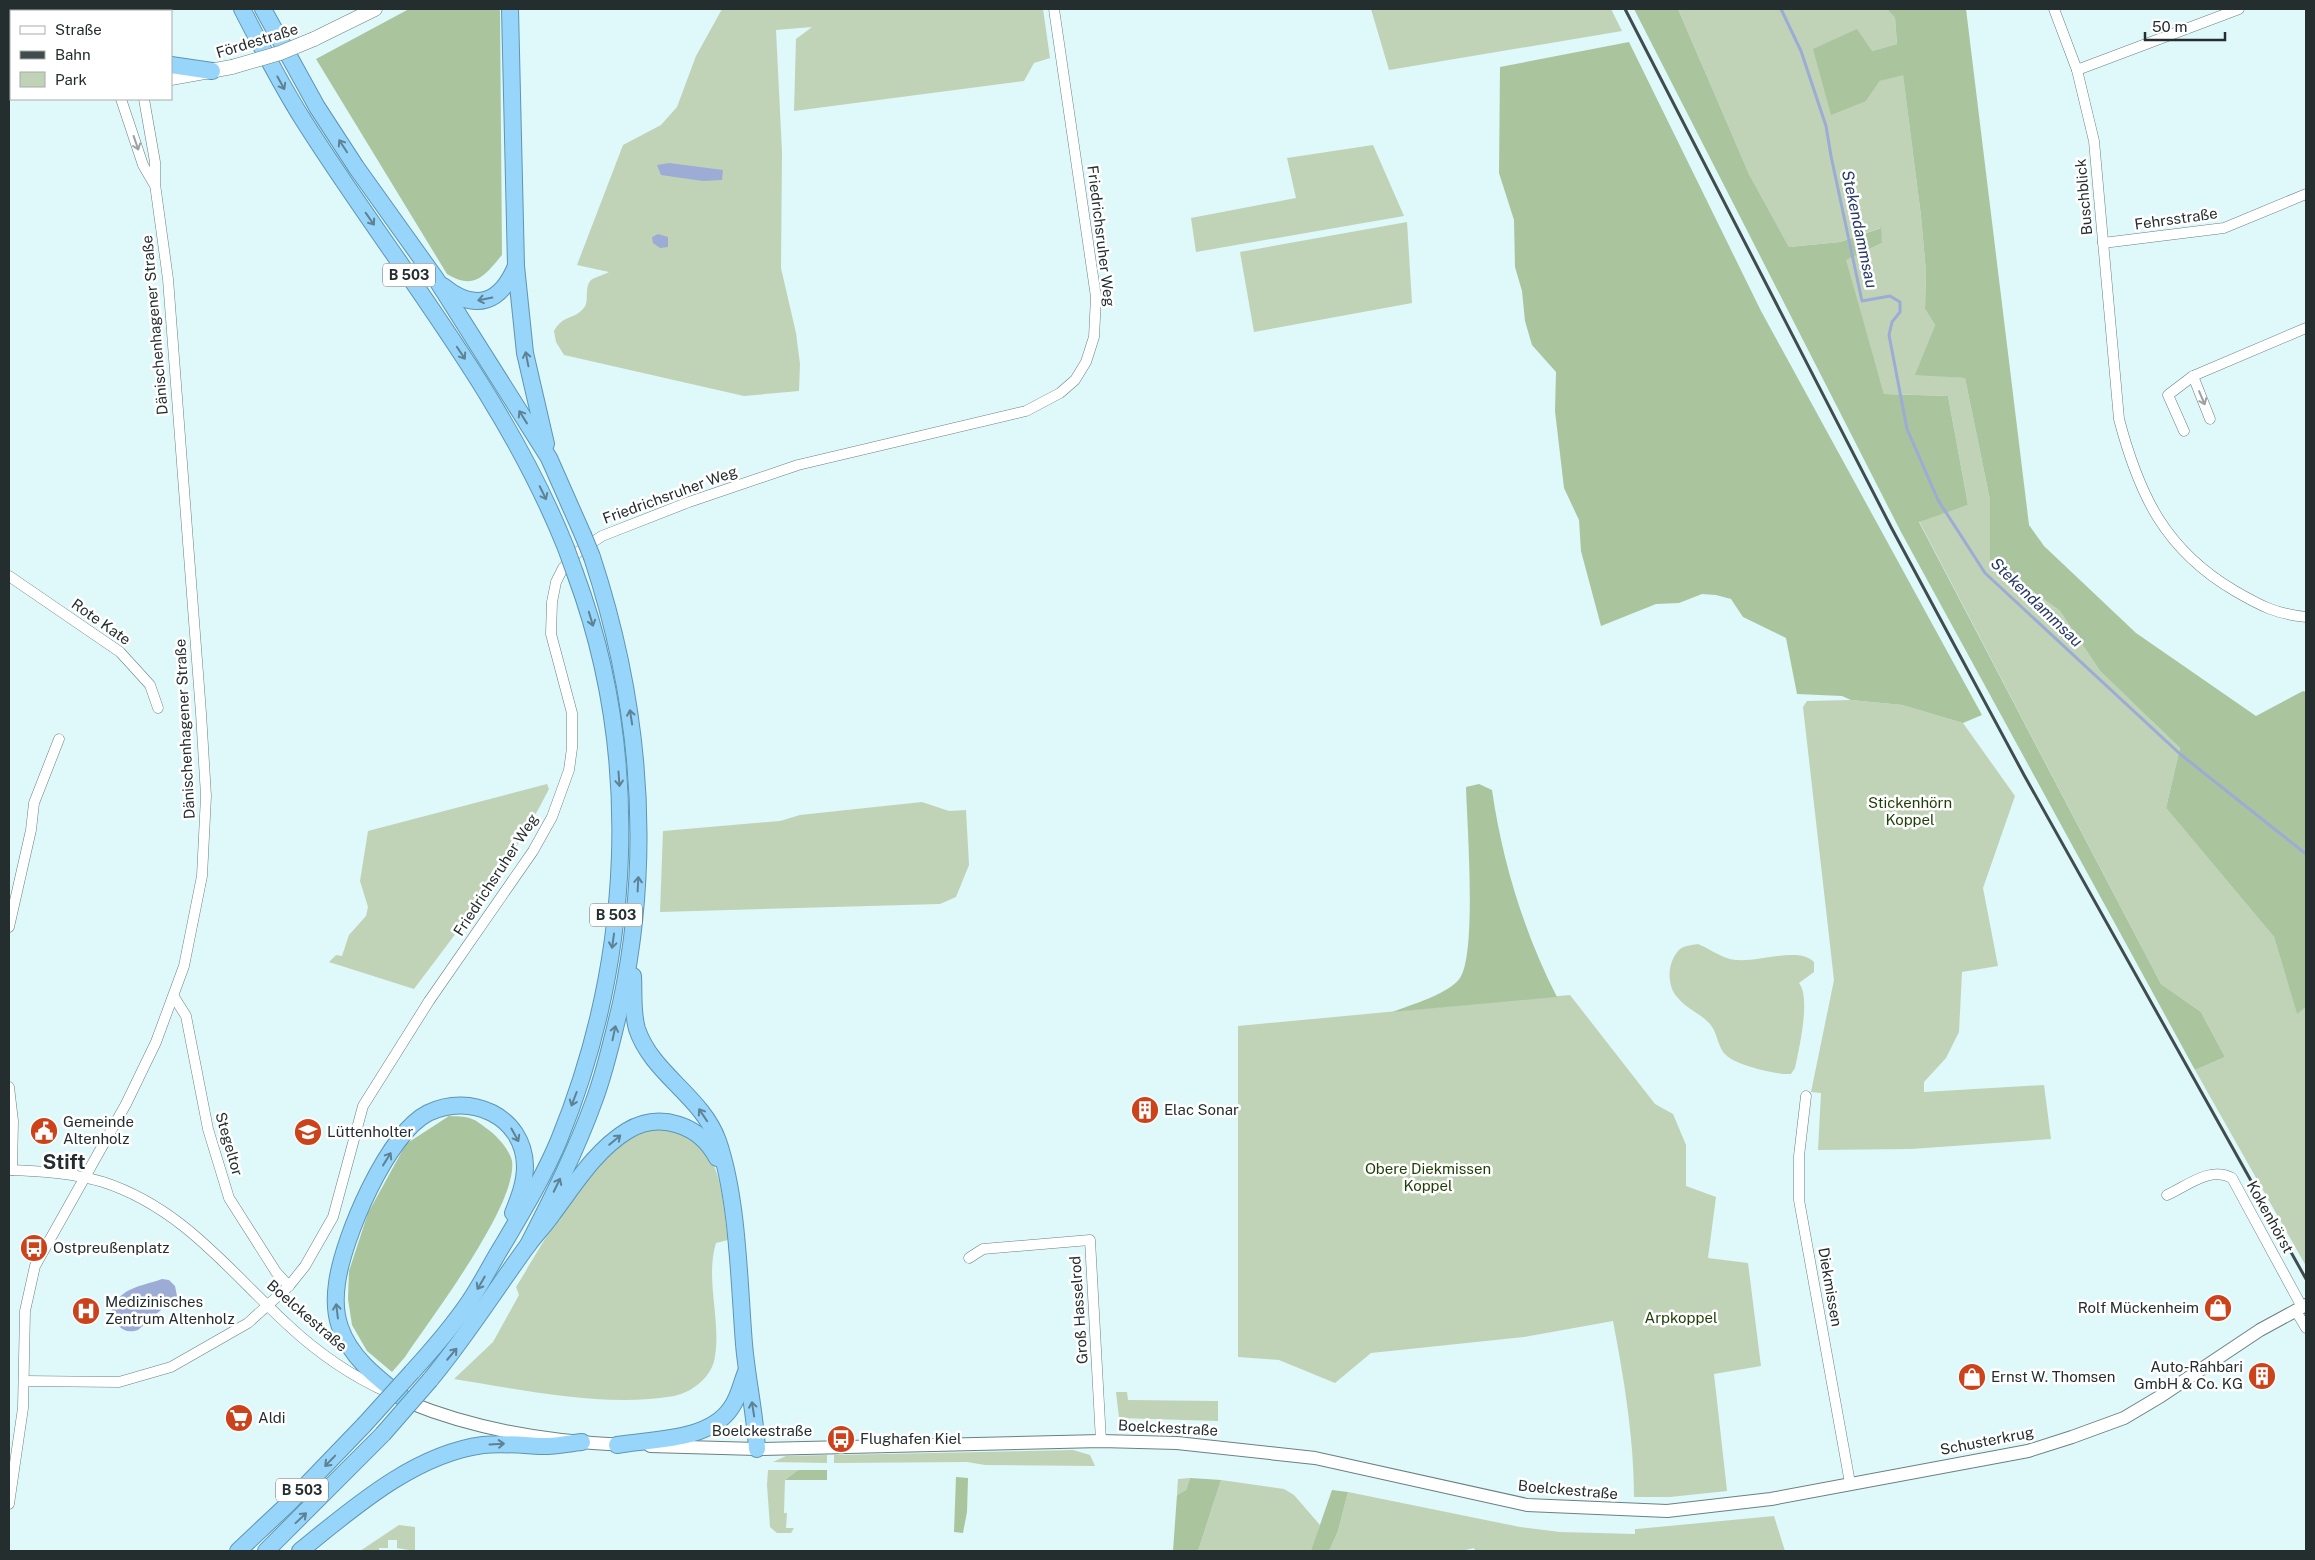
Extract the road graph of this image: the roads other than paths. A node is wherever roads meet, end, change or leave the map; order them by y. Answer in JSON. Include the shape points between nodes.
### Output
{"nodes":[{"id":1,"x":242,"y":9,"type":"edge"},
{"id":2,"x":263,"y":9,"type":"edge"},
{"id":3,"x":375,"y":9,"type":"edge"},
{"id":4,"x":510,"y":9,"type":"edge"},
{"id":5,"x":1054,"y":9,"type":"edge"},
{"id":6,"x":2054,"y":9,"type":"edge"},
{"id":7,"x":2239,"y":9,"type":"edge"},
{"id":8,"x":172,"y":65,"type":"edge"},
{"id":9,"x":2077,"y":70,"type":"junction"},
{"id":10,"x":212,"y":71,"type":"junction"},
{"id":11,"x":172,"y":78,"type":"edge"},
{"id":12,"x":121,"y":100,"type":"edge"},
{"id":13,"x":144,"y":100,"type":"edge"},
{"id":14,"x":155,"y":184,"type":"junction"},
{"id":15,"x":2306,"y":194,"type":"edge"},
{"id":16,"x":2103,"y":243,"type":"junction"},
{"id":17,"x":516,"y":266,"type":"junction"},
{"id":18,"x":436,"y":279,"type":"junction"},
{"id":19,"x":2306,"y":328,"type":"edge"},
{"id":20,"x":2193,"y":376,"type":"junction"},
{"id":21,"x":2210,"y":419,"type":"dead end"},
{"id":22,"x":2184,"y":430,"type":"dead end"},
{"id":23,"x":549,"y":458,"type":"junction"},
{"id":24,"x":9,"y":576,"type":"edge"},
{"id":25,"x":2306,"y":617,"type":"edge"},
{"id":26,"x":158,"y":708,"type":"dead end"},
{"id":27,"x":58,"y":738,"type":"dead end"},
{"id":28,"x":9,"y":927,"type":"edge"},
{"id":29,"x":631,"y":950,"type":"junction"},
{"id":30,"x":174,"y":997,"type":"junction"},
{"id":31,"x":9,"y":1086,"type":"edge"},
{"id":32,"x":1806,"y":1096,"type":"dead end"},
{"id":33,"x":10,"y":1170,"type":"edge"},
{"id":34,"x":726,"y":1176,"type":"junction"},
{"id":35,"x":85,"y":1177,"type":"junction"},
{"id":36,"x":2167,"y":1195,"type":"dead end"},
{"id":37,"x":505,"y":1241,"type":"junction"},
{"id":38,"x":528,"y":1245,"type":"junction"},
{"id":39,"x":968,"y":1258,"type":"dead end"},
{"id":40,"x":289,"y":1286,"type":"junction"},
{"id":41,"x":268,"y":1306,"type":"junction"},
{"id":42,"x":2301,"y":1308,"type":"edge"},
{"id":43,"x":2306,"y":1328,"type":"edge"},
{"id":44,"x":747,"y":1370,"type":"junction"},
{"id":45,"x":24,"y":1381,"type":"junction"},
{"id":46,"x":408,"y":1402,"type":"junction"},
{"id":47,"x":1102,"y":1441,"type":"junction"},
{"id":48,"x":582,"y":1442,"type":"junction"},
{"id":49,"x":617,"y":1445,"type":"junction"},
{"id":50,"x":757,"y":1448,"type":"junction"},
{"id":51,"x":1850,"y":1483,"type":"junction"},
{"id":52,"x":9,"y":1504,"type":"edge"},
{"id":53,"x":1634,"y":1511,"type":"joint"},
{"id":54,"x":238,"y":1551,"type":"edge"},
{"id":55,"x":266,"y":1551,"type":"edge"},
{"id":56,"x":300,"y":1551,"type":"edge"}],
"edges":[{"from":1,"to":37,"type":"highway","number":"B 503","one_way":true,"bridge":true,"via":[[302,119],[496,406],[526,458],[550,507],[595,632],[616,743],[620,814],[616,917],[609,967],[578,1090],[558,1142]]},
{"from":18,"to":2,"type":"highway","number":"B 503","one_way":true,"via":[[317,107]]},
{"from":3,"to":10,"type":"main road","name":"Fördestraße","bridge":true,"via":[[280,53]]},
{"from":4,"to":17,"type":"highway"},
{"from":5,"to":40,"type":"street","name":"Friedrichsruher Weg","via":[[1096,297],[1094,337],[1086,362],[1075,380],[1060,393],[1026,411],[798,465],[602,536],[562,568],[552,602],[551,634],[572,713],[572,748],[569,770],[552,817],[533,851],[429,1001],[363,1106],[333,1217],[305,1266]]},
{"from":6,"to":9,"type":"street","name":"Buschblick"},
{"from":7,"to":9,"type":"street"},
{"from":8,"to":10,"type":"highway"},
{"from":9,"to":16,"type":"street","name":"Buschblick","via":[[2094,141]]},
{"from":10,"to":11,"type":"main road","name":"Fördestraße"},
{"from":12,"to":14,"type":"street","name":"Dänischenhagener Straße","one_way":true,"via":[[143,165]]},
{"from":13,"to":14,"type":"street","name":"Dänischenhagener Straße","via":[[155,162]]},
{"from":14,"to":30,"type":"street","name":"Dänischenhagener Straße","via":[[168,279],[206,796],[202,876],[186,959]]},
{"from":15,"to":16,"type":"street","name":"Fehrsstraße","via":[[2224,228]]},
{"from":16,"to":25,"type":"street","name":"Buschblick","via":[[2119,419],[2129,457],[2150,507],[2169,537],[2223,584],[2264,608]]},
{"from":17,"to":18,"type":"highway","one_way":true,"via":[[510,282],[497,296],[480,300],[461,298]]},
{"from":23,"to":17,"type":"highway","one_way":true,"via":[[525,353]]},
{"from":23,"to":18,"type":"highway","number":"B 503","one_way":true},
{"from":19,"to":20,"type":"street"},
{"from":20,"to":21,"type":"street","one_way":true},
{"from":20,"to":22,"type":"street","via":[[2168,396]]},
{"from":29,"to":23,"type":"highway","number":"B 503","one_way":true,"bridge":true,"via":[[640,831],[634,739],[625,678],[592,557]]},
{"from":24,"to":26,"type":"street","name":"Rote Kate","via":[[120,652],[150,685]]},
{"from":27,"to":28,"type":"street","via":[[34,803]]},
{"from":34,"to":29,"type":"highway","number":"B 503","one_way":true,"via":[[713,1130],[690,1098],[650,1055],[637,1028]]},
{"from":38,"to":29,"type":"highway","number":"B 503","one_way":true,"via":[[573,1153],[594,1100],[612,1045]]},
{"from":30,"to":35,"type":"street","name":"Dänischenhagener Straße","via":[[126,1104]]},
{"from":30,"to":40,"type":"street","name":"Stegeltor","via":[[186,1016],[208,1129],[229,1198],[276,1272]]},
{"from":31,"to":33,"type":"street","via":[[13,1121]]},
{"from":32,"to":51,"type":"street","name":"Diekmissen","via":[[1799,1156],[1799,1200]]},
{"from":33,"to":35,"type":"street"},
{"from":38,"to":34,"type":"highway","one_way":true,"via":[[596,1159],[635,1126],[658,1122],[688,1128],[708,1143]]},
{"from":34,"to":44,"type":"highway"},
{"from":35,"to":41,"type":"street","name":"Boelckestraße","via":[[126,1192],[181,1222]]},
{"from":35,"to":45,"type":"street","name":"Dänischenhagener Straße","via":[[35,1266],[25,1311]]},
{"from":36,"to":42,"type":"street","name":"Kokenhörst","via":[[2212,1173],[2223,1173],[2232,1178]]},
{"from":46,"to":37,"type":"highway","number":"B 503","one_way":true,"via":[[365,1365],[347,1343],[336,1312],[336,1284],[347,1243],[373,1184],[398,1143],[418,1120],[439,1109],[470,1105],[496,1114],[516,1133],[525,1165],[524,1181]]},
{"from":37,"to":54,"type":"highway","number":"B 503","one_way":true,"bridge":true,"via":[[470,1302],[412,1372],[288,1504]]},
{"from":55,"to":38,"type":"highway","number":"B 503","one_way":true,"bridge":true,"via":[[383,1434],[430,1380]]},
{"from":39,"to":47,"type":"street","name":"Groß Hasselrod","via":[[983,1249],[1090,1240]]},
{"from":40,"to":41,"type":"street","name":"Friedrichsruher Weg"},
{"from":41,"to":45,"type":"street","name":"Friedrichsruher Weg","via":[[248,1323],[171,1367],[119,1382]]},
{"from":41,"to":46,"type":"street","name":"Boelckestraße","via":[[344,1369]]},
{"from":42,"to":43,"type":"street"},
{"from":42,"to":51,"type":"street","name":"Schusterkrug","via":[[2260,1330],[2124,1418],[2028,1451]]},
{"from":44,"to":49,"type":"highway","via":[[732,1408],[709,1428],[691,1435]]},
{"from":50,"to":44,"type":"highway","one_way":true},
{"from":45,"to":52,"type":"street","name":"Dänischenhagener Straße"},
{"from":46,"to":48,"type":"street","name":"Boelckestraße","via":[[499,1430]]},
{"from":47,"to":50,"type":"street","name":"Boelckestraße"},
{"from":47,"to":53,"type":"street","name":"Boelckestraße","via":[[1177,1443],[1315,1458],[1527,1505]]},
{"from":48,"to":49,"type":"street","name":"Boelckestraße"},
{"from":56,"to":48,"type":"highway","one_way":true,"via":[[370,1498],[425,1464],[450,1454],[481,1445],[542,1446]]},
{"from":49,"to":50,"type":"street","name":"Boelckestraße"},
{"from":51,"to":53,"type":"street","name":"Schusterkrug","via":[[1771,1499],[1667,1511]]}]}
